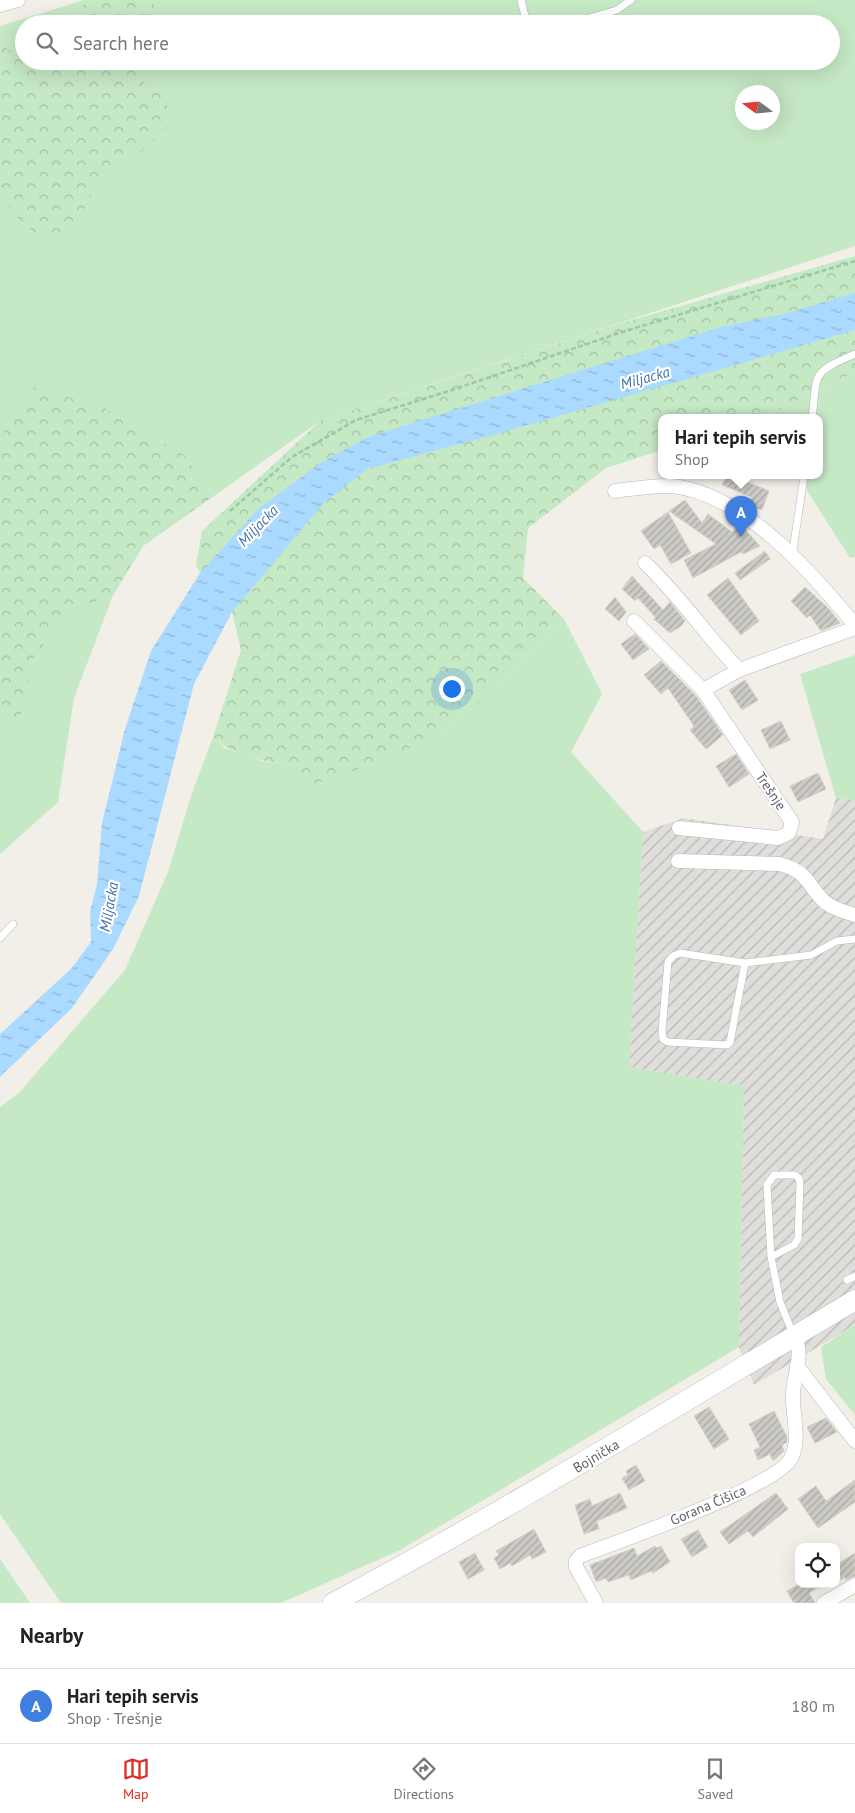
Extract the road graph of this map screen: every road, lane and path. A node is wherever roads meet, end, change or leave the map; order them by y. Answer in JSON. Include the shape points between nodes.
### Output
{"nodes":[{"id":1,"x":18,"y":0,"type":"edge"},
{"id":2,"x":521,"y":0,"type":"edge"},
{"id":3,"x":632,"y":0,"type":"edge"},
{"id":4,"x":0,"y":6,"type":"edge"},
{"id":5,"x":525,"y":15,"type":"edge"},
{"id":6,"x":600,"y":15,"type":"edge"},
{"id":7,"x":855,"y":261,"type":"edge"},
{"id":8,"x":855,"y":354,"type":"edge"},
{"id":9,"x":812,"y":414,"type":"edge"},
{"id":10,"x":804,"y":479,"type":"edge"},
{"id":11,"x":615,"y":491,"type":"dead end"},
{"id":12,"x":230,"y":511,"type":"dead end"},
{"id":13,"x":792,"y":557,"type":"junction"},
{"id":14,"x":646,"y":563,"type":"dead end"},
{"id":15,"x":634,"y":621,"type":"dead end"},
{"id":16,"x":855,"y":627,"type":"edge"},
{"id":17,"x":739,"y":670,"type":"junction"},
{"id":18,"x":703,"y":690,"type":"junction"},
{"id":19,"x":679,"y":828,"type":"dead end"},
{"id":20,"x":678,"y":861,"type":"dead end"},
{"id":21,"x":855,"y":916,"type":"edge"},
{"id":22,"x":13,"y":924,"type":"dead end"},
{"id":23,"x":0,"y":938,"type":"edge"},
{"id":24,"x":855,"y":939,"type":"edge"},
{"id":25,"x":745,"y":963,"type":"junction"},
{"id":26,"x":771,"y":1257,"type":"junction"},
{"id":27,"x":855,"y":1276,"type":"edge"},
{"id":28,"x":847,"y":1280,"type":"dead end"},
{"id":29,"x":855,"y":1300,"type":"edge"},
{"id":30,"x":794,"y":1336,"type":"junction"},
{"id":31,"x":797,"y":1366,"type":"junction"},
{"id":32,"x":855,"y":1441,"type":"edge"},
{"id":33,"x":855,"y":1585,"type":"edge"},
{"id":34,"x":333,"y":1603,"type":"edge"},
{"id":35,"x":596,"y":1603,"type":"edge"},
{"id":36,"x":824,"y":1603,"type":"edge"}],
"edges":[{"from":1,"to":4,"type":"street"},
{"from":2,"to":5,"type":"lane"},
{"from":3,"to":6,"type":"lane","via":[[617,10]]},
{"from":7,"to":12,"type":"path","via":[[622,332],[356,420],[292,456]]},
{"from":8,"to":9,"type":"lane","via":[[821,371],[816,378]]},
{"from":10,"to":13,"type":"lane"},
{"from":11,"to":13,"type":"street","via":[[670,486],[696,492],[742,512],[774,537]]},
{"from":13,"to":16,"type":"street","via":[[830,595]]},
{"from":14,"to":17,"type":"street","via":[[673,590]]},
{"from":15,"to":18,"type":"street"},
{"from":16,"to":17,"type":"street"},
{"from":17,"to":18,"type":"street"},
{"from":18,"to":19,"type":"street","name":"Trešnje","via":[[792,822],[792,828],[785,837],[778,838]]},
{"from":20,"to":21,"type":"street","via":[[792,867],[809,880],[826,902]]},
{"from":22,"to":23,"type":"lane"},
{"from":24,"to":25,"type":"lane","via":[[837,941],[811,955]]},
{"from":25,"to":25,"type":"lane","via":[[680,953],[673,956],[668,962],[663,1039],[668,1042],[727,1045]]},
{"from":26,"to":26,"type":"lane","via":[[767,1185],[774,1175],[795,1175],[800,1184],[798,1239],[794,1245]]},
{"from":26,"to":30,"type":"lane","via":[[780,1302]]},
{"from":27,"to":28,"type":"lane"},
{"from":29,"to":30,"type":"main road","name":"Bojnička"},
{"from":30,"to":31,"type":"street","name":"Gorana Čišica","via":[[800,1349]]},
{"from":30,"to":34,"type":"main road","name":"Bojnička","via":[[451,1540]]},
{"from":31,"to":32,"type":"street"},
{"from":31,"to":35,"type":"street","name":"Gorana Čišica","via":[[792,1399],[796,1447],[788,1465],[724,1500],[580,1556],[576,1567]]},
{"from":33,"to":36,"type":"street"}]}
